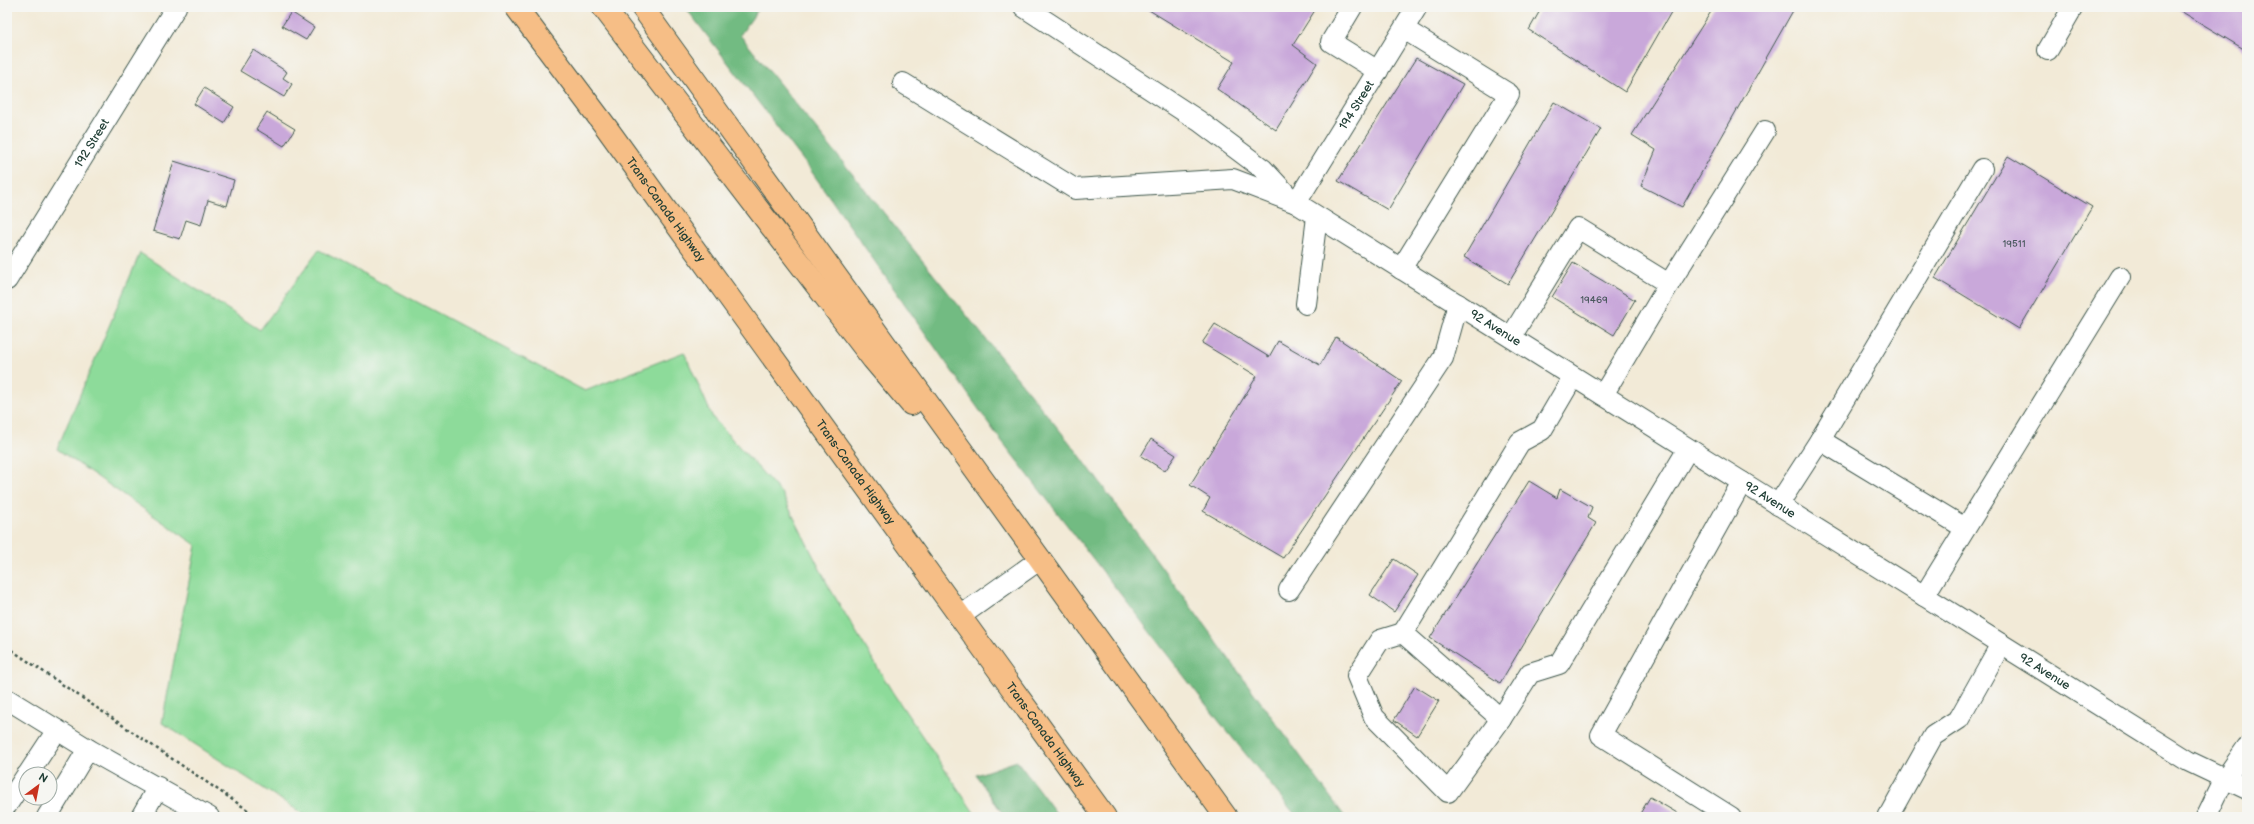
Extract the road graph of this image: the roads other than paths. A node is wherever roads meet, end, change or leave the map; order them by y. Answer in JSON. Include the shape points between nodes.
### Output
{"nodes":[{"id":1,"x":176,"y":7,"type":"edge"},
{"id":2,"x":516,"y":7,"type":"edge"},
{"id":3,"x":527,"y":7,"type":"edge"},
{"id":4,"x":603,"y":7,"type":"edge"},
{"id":5,"x":642,"y":7,"type":"edge"},
{"id":6,"x":1024,"y":7,"type":"edge"},
{"id":7,"x":1352,"y":7,"type":"edge"},
{"id":8,"x":1417,"y":7,"type":"edge"},
{"id":9,"x":2074,"y":7,"type":"edge"},
{"id":10,"x":1404,"y":29,"type":"junction"},
{"id":11,"x":2048,"y":50,"type":"dead end"},
{"id":12,"x":1378,"y":70,"type":"junction"},
{"id":13,"x":904,"y":83,"type":"dead end"},
{"id":14,"x":606,"y":127,"type":"junction"},
{"id":15,"x":1765,"y":131,"type":"dead end"},
{"id":16,"x":1982,"y":169,"type":"dead end"},
{"id":17,"x":1296,"y":204,"type":"junction"},
{"id":18,"x":1318,"y":217,"type":"junction"},
{"id":19,"x":1401,"y":269,"type":"junction"},
{"id":20,"x":2120,"y":277,"type":"dead end"},
{"id":21,"x":7,"y":280,"type":"edge"},
{"id":22,"x":1668,"y":284,"type":"junction"},
{"id":23,"x":1306,"y":304,"type":"dead end"},
{"id":24,"x":1458,"y":304,"type":"junction"},
{"id":25,"x":1510,"y":338,"type":"junction"},
{"id":26,"x":1573,"y":376,"type":"junction"},
{"id":27,"x":1603,"y":396,"type":"junction"},
{"id":28,"x":1820,"y":440,"type":"junction"},
{"id":29,"x":1688,"y":449,"type":"junction"},
{"id":30,"x":1742,"y":482,"type":"junction"},
{"id":31,"x":1778,"y":505,"type":"junction"},
{"id":32,"x":1015,"y":527,"type":"junction"},
{"id":33,"x":1965,"y":528,"type":"junction"},
{"id":34,"x":1039,"y":560,"type":"junction"},
{"id":35,"x":1289,"y":590,"type":"dead end"},
{"id":36,"x":1924,"y":596,"type":"junction"},
{"id":37,"x":959,"y":617,"type":"junction"},
{"id":38,"x":1403,"y":633,"type":"junction"},
{"id":39,"x":2001,"y":644,"type":"junction"},
{"id":40,"x":8,"y":703,"type":"edge"},
{"id":41,"x":1501,"y":719,"type":"junction"},
{"id":42,"x":57,"y":730,"type":"junction"},
{"id":43,"x":2247,"y":747,"type":"edge"},
{"id":44,"x":88,"y":749,"type":"junction"},
{"id":45,"x":33,"y":766,"type":"edge"},
{"id":46,"x":2224,"y":780,"type":"junction"},
{"id":47,"x":158,"y":787,"type":"junction"},
{"id":48,"x":18,"y":788,"type":"edge"},
{"id":49,"x":2247,"y":789,"type":"edge"},
{"id":50,"x":7,"y":804,"type":"edge"},
{"id":51,"x":46,"y":817,"type":"edge"},
{"id":52,"x":141,"y":817,"type":"edge"},
{"id":53,"x":209,"y":817,"type":"edge"},
{"id":54,"x":1105,"y":817,"type":"edge"},
{"id":55,"x":1226,"y":817,"type":"edge"},
{"id":56,"x":1731,"y":817,"type":"edge"},
{"id":57,"x":1888,"y":817,"type":"edge"},
{"id":58,"x":2206,"y":817,"type":"edge"}],
"edges":[{"from":1,"to":21,"type":"street","name":"192 Street"},
{"from":2,"to":14,"type":"highway","name":"Trans-Canada Highway"},
{"from":3,"to":14,"type":"highway","name":"Trans-Canada Highway"},
{"from":4,"to":32,"type":"highway","via":[[873,358]]},
{"from":5,"to":32,"type":"highway"},
{"from":6,"to":17,"type":"street","via":[[1199,122],[1263,170]]},
{"from":7,"to":12,"type":"street","via":[[1330,42]]},
{"from":8,"to":10,"type":"street","name":"194 Street"},
{"from":9,"to":11,"type":"street"},
{"from":10,"to":12,"type":"street","name":"194 Street"},
{"from":10,"to":19,"type":"street","via":[[1509,94]]},
{"from":12,"to":17,"type":"street","name":"194 Street"},
{"from":13,"to":17,"type":"street","via":[[1075,189],[1233,179]]},
{"from":14,"to":37,"type":"highway","name":"Trans-Canada Highway"},
{"from":15,"to":22,"type":"street"},
{"from":16,"to":28,"type":"street"},
{"from":17,"to":18,"type":"street","name":"92 Avenue"},
{"from":18,"to":19,"type":"street","name":"92 Avenue"},
{"from":18,"to":23,"type":"street"},
{"from":19,"to":24,"type":"street","name":"92 Avenue"},
{"from":20,"to":33,"type":"street"},
{"from":22,"to":25,"type":"street","via":[[1578,228]]},
{"from":22,"to":27,"type":"street"},
{"from":24,"to":25,"type":"street","name":"92 Avenue"},
{"from":24,"to":35,"type":"street","via":[[1443,358]]},
{"from":25,"to":26,"type":"street","name":"92 Avenue"},
{"from":26,"to":27,"type":"street","name":"92 Avenue"},
{"from":26,"to":38,"type":"street","via":[[1542,430],[1520,442]]},
{"from":27,"to":29,"type":"street","name":"92 Avenue"},
{"from":28,"to":31,"type":"street"},
{"from":28,"to":33,"type":"street"},
{"from":29,"to":30,"type":"street","name":"92 Avenue"},
{"from":29,"to":41,"type":"street","via":[[1559,664],[1530,673]]},
{"from":30,"to":31,"type":"street","name":"92 Avenue"},
{"from":30,"to":56,"type":"street","via":[[1601,736]]},
{"from":31,"to":36,"type":"street","name":"92 Avenue"},
{"from":32,"to":34,"type":"highway"},
{"from":33,"to":36,"type":"street"},
{"from":34,"to":37,"type":"street"},
{"from":34,"to":55,"type":"highway"},
{"from":36,"to":39,"type":"street","name":"92 Avenue"},
{"from":37,"to":54,"type":"highway","name":"Trans-Canada Highway"},
{"from":38,"to":41,"type":"street"},
{"from":38,"to":41,"type":"street","via":[[1380,640],[1358,676],[1374,717],[1448,792]]},
{"from":39,"to":46,"type":"street","name":"92 Avenue","via":[[2188,761]]},
{"from":39,"to":57,"type":"street","via":[[1959,719],[1932,736]]},
{"from":40,"to":42,"type":"street"},
{"from":42,"to":44,"type":"street"},
{"from":42,"to":45,"type":"street"},
{"from":43,"to":46,"type":"street"},
{"from":44,"to":47,"type":"street"},
{"from":44,"to":51,"type":"street"},
{"from":46,"to":49,"type":"street","name":"92 Avenue"},
{"from":46,"to":58,"type":"street"},
{"from":47,"to":52,"type":"street"},
{"from":47,"to":53,"type":"street"},
{"from":48,"to":50,"type":"street"}]}
